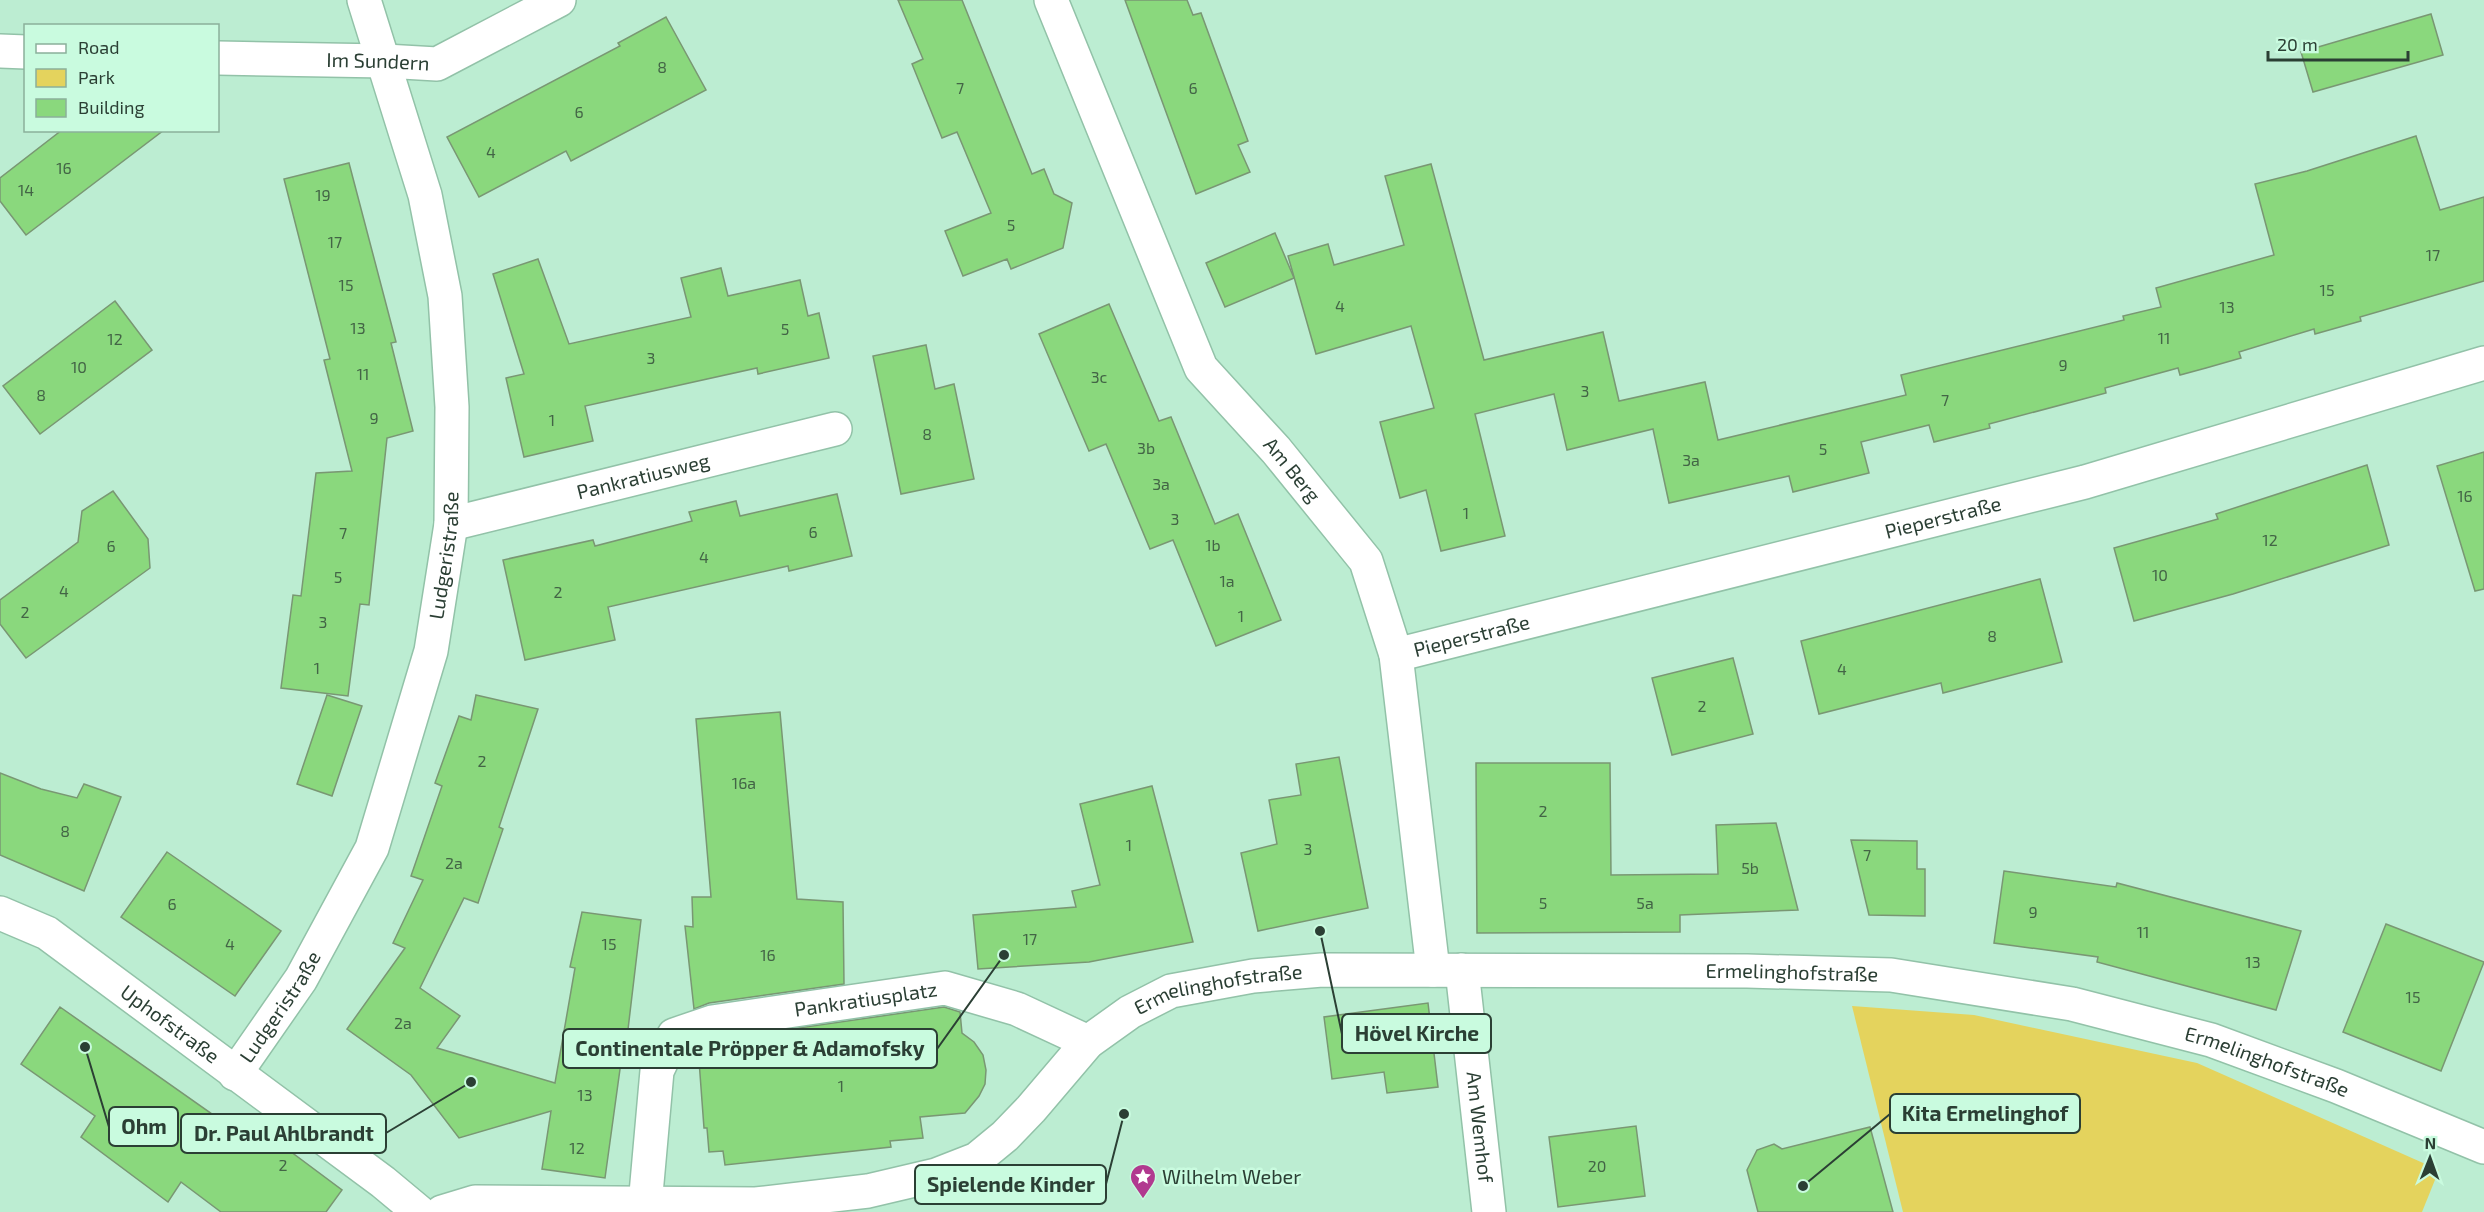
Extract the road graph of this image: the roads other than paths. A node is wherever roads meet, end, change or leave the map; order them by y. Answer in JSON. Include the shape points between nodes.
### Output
{"nodes":[{"id":1,"x":364,"y":0,"type":"edge"},
{"id":2,"x":559,"y":0,"type":"edge"},
{"id":3,"x":1051,"y":0,"type":"edge"},
{"id":4,"x":0,"y":51,"type":"edge"},
{"id":5,"x":24,"y":52,"type":"edge"},
{"id":6,"x":219,"y":58,"type":"edge"},
{"id":7,"x":385,"y":61,"type":"junction"},
{"id":8,"x":2484,"y":363,"type":"edge"},
{"id":9,"x":835,"y":429,"type":"dead end"},
{"id":10,"x":451,"y":524,"type":"junction"},
{"id":11,"x":1396,"y":655,"type":"junction"},
{"id":12,"x":0,"y":913,"type":"edge"},
{"id":13,"x":1448,"y":970,"type":"junction"},
{"id":14,"x":1088,"y":1042,"type":"junction"},
{"id":15,"x":235,"y":1074,"type":"junction"},
{"id":16,"x":2484,"y":1147,"type":"edge"},
{"id":17,"x":645,"y":1205,"type":"junction"},
{"id":18,"x":419,"y":1212,"type":"edge"},
{"id":19,"x":442,"y":1212,"type":"edge"},
{"id":20,"x":1489,"y":1212,"type":"edge"}],
"edges":[{"from":1,"to":7,"type":"street","name":"Ludgeristraße"},
{"from":2,"to":7,"type":"street","name":"Im Sundern","via":[[437,64]]},
{"from":3,"to":11,"type":"street","name":"Am Berg","via":[[1201,368],[1276,450],[1366,561]]},
{"from":4,"to":5,"type":"street"},
{"from":6,"to":7,"type":"street","name":"Im Sundern"},
{"from":7,"to":10,"type":"street","name":"Ludgeristraße","via":[[425,195],[445,296],[452,407]]},
{"from":8,"to":11,"type":"street","name":"Pieperstraße","via":[[2085,482]]},
{"from":9,"to":10,"type":"street","name":"Pankratiusweg"},
{"from":10,"to":15,"type":"street","name":"Ludgeristraße","via":[[431,651],[372,848],[301,979]]},
{"from":11,"to":13,"type":"street","name":"Am Berg"},
{"from":12,"to":15,"type":"street","name":"Uphofstraße","via":[[48,933]]},
{"from":13,"to":14,"type":"street","name":"Ermelinghofstraße","via":[[1322,970],[1253,976],[1172,991],[1130,1012]]},
{"from":13,"to":16,"type":"street","name":"Ermelinghofstraße","via":[[1891,975],[2072,1004],[2211,1040]]},
{"from":13,"to":20,"type":"street","name":"Am Wemhof"},
{"from":14,"to":17,"type":"street","via":[[1005,1136],[977,1159],[936,1175],[868,1191],[756,1204]]},
{"from":14,"to":17,"type":"street","name":"Pankratiusplatz","via":[[1017,1009],[945,988],[712,1022],[674,1035],[657,1071]]},
{"from":15,"to":18,"type":"street","name":"Uphofstraße"},
{"from":17,"to":19,"type":"street","via":[[475,1202]]}]}
